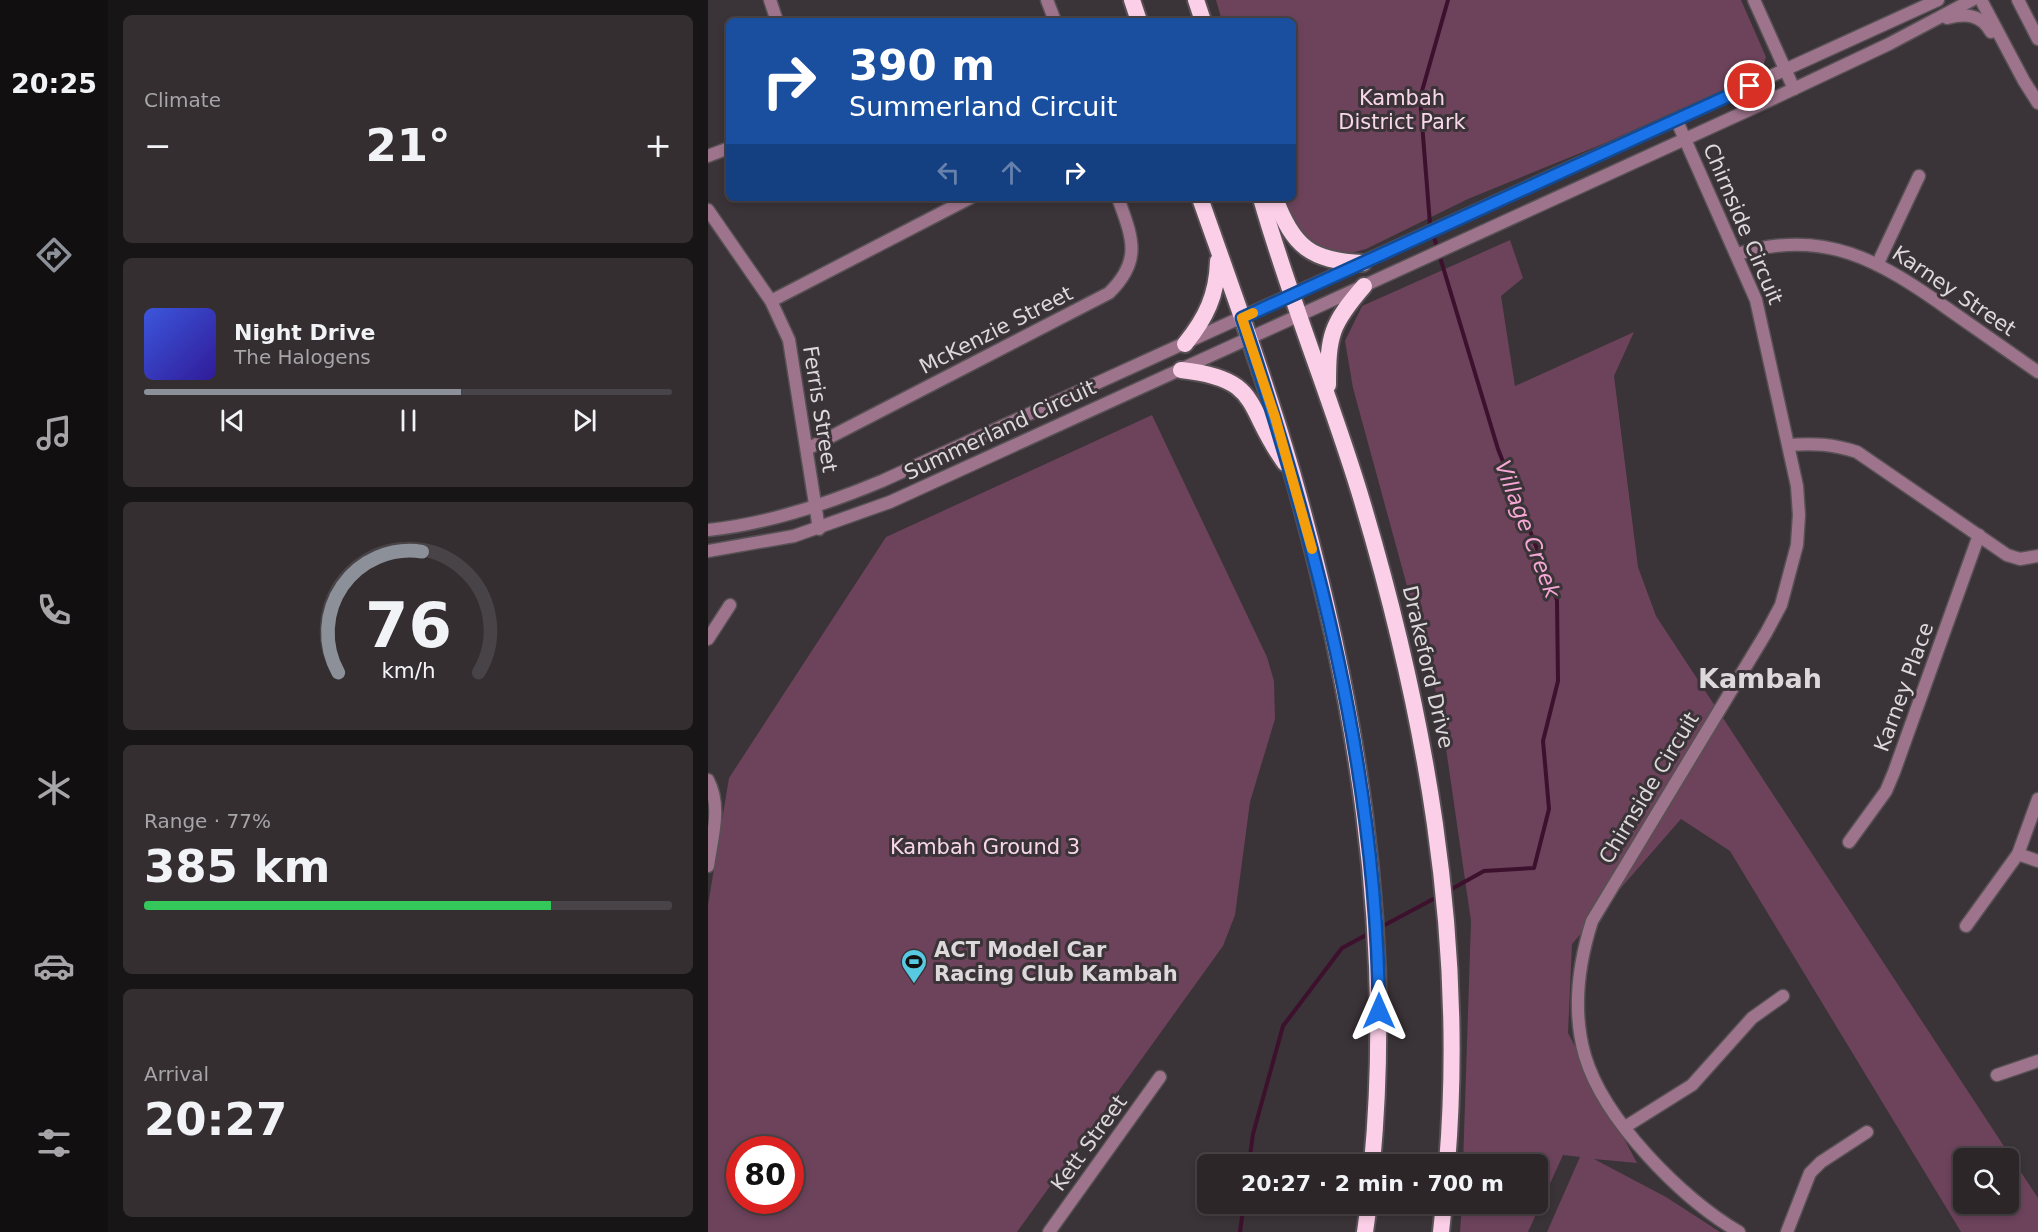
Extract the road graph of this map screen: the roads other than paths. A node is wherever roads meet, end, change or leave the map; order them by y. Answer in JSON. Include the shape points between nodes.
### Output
{"nodes":[{"id":1,"x":770,"y":0,"type":"edge"},
{"id":2,"x":1047,"y":0,"type":"edge"},
{"id":3,"x":1132,"y":0,"type":"edge"},
{"id":4,"x":1196,"y":0,"type":"edge"},
{"id":5,"x":1754,"y":0,"type":"edge"},
{"id":6,"x":1938,"y":0,"type":"edge"},
{"id":7,"x":1972,"y":0,"type":"edge"},
{"id":8,"x":1981,"y":0,"type":"edge"},
{"id":9,"x":2018,"y":0,"type":"edge"},
{"id":10,"x":2025,"y":0,"type":"edge"},
{"id":11,"x":2026,"y":14,"type":"junction"},
{"id":12,"x":776,"y":18,"type":"edge"},
{"id":13,"x":1054,"y":18,"type":"edge"},
{"id":14,"x":1138,"y":18,"type":"edge"},
{"id":15,"x":1202,"y":18,"type":"edge"},
{"id":16,"x":1934,"y":20,"type":"junction"},
{"id":17,"x":2038,"y":39,"type":"edge"},
{"id":18,"x":2009,"y":54,"type":"junction"},
{"id":19,"x":1785,"y":69,"type":"junction"},
{"id":20,"x":1794,"y":89,"type":"junction"},
{"id":21,"x":2038,"y":103,"type":"edge"},
{"id":22,"x":1676,"y":119,"type":"junction"},
{"id":23,"x":1686,"y":139,"type":"junction"},
{"id":24,"x":726,"y":149,"type":"edge"},
{"id":25,"x":708,"y":156,"type":"edge"},
{"id":26,"x":1919,"y":176,"type":"dead end"},
{"id":27,"x":964,"y":201,"type":"edge"},
{"id":28,"x":1119,"y":201,"type":"edge"},
{"id":29,"x":1201,"y":201,"type":"edge"},
{"id":30,"x":1262,"y":201,"type":"edge"},
{"id":31,"x":1276,"y":201,"type":"edge"},
{"id":32,"x":708,"y":210,"type":"edge"},
{"id":33,"x":1218,"y":248,"type":"junction"},
{"id":34,"x":1738,"y":254,"type":"junction"},
{"id":35,"x":1363,"y":263,"type":"junction"},
{"id":36,"x":1878,"y":263,"type":"junction"},
{"id":37,"x":1364,"y":286,"type":"junction"},
{"id":38,"x":1292,"y":295,"type":"junction"},
{"id":39,"x":771,"y":301,"type":"junction"},
{"id":40,"x":1300,"y":316,"type":"junction"},
{"id":41,"x":1242,"y":318,"type":"junction"},
{"id":42,"x":1249,"y":339,"type":"junction"},
{"id":43,"x":1185,"y":344,"type":"junction"},
{"id":44,"x":1181,"y":370,"type":"junction"},
{"id":45,"x":2038,"y":372,"type":"edge"},
{"id":46,"x":1328,"y":399,"type":"junction"},
{"id":47,"x":1789,"y":445,"type":"junction"},
{"id":48,"x":807,"y":449,"type":"junction"},
{"id":49,"x":1292,"y":473,"type":"junction"},
{"id":50,"x":815,"y":507,"type":"junction"},
{"id":51,"x":819,"y":529,"type":"junction"},
{"id":52,"x":708,"y":530,"type":"edge"},
{"id":53,"x":1979,"y":535,"type":"junction"},
{"id":54,"x":708,"y":551,"type":"edge"},
{"id":55,"x":2038,"y":556,"type":"edge"},
{"id":56,"x":730,"y":605,"type":"dead end"},
{"id":57,"x":708,"y":639,"type":"edge"},
{"id":58,"x":708,"y":780,"type":"edge"},
{"id":59,"x":2038,"y":799,"type":"edge"},
{"id":60,"x":1849,"y":842,"type":"dead end"},
{"id":61,"x":2018,"y":854,"type":"junction"},
{"id":62,"x":2038,"y":861,"type":"edge"},
{"id":63,"x":708,"y":866,"type":"edge"},
{"id":64,"x":1966,"y":926,"type":"dead end"},
{"id":65,"x":1783,"y":996,"type":"dead end"},
{"id":66,"x":2038,"y":1061,"type":"edge"},
{"id":67,"x":1997,"y":1075,"type":"dead end"},
{"id":68,"x":1160,"y":1077,"type":"dead end"},
{"id":69,"x":1625,"y":1127,"type":"junction"},
{"id":70,"x":1867,"y":1132,"type":"dead end"},
{"id":71,"x":1373,"y":1154,"type":"edge"},
{"id":72,"x":1447,"y":1154,"type":"edge"},
{"id":73,"x":1367,"y":1214,"type":"edge"},
{"id":74,"x":1443,"y":1214,"type":"edge"},
{"id":75,"x":1049,"y":1232,"type":"edge"},
{"id":76,"x":1365,"y":1232,"type":"edge"},
{"id":77,"x":1441,"y":1232,"type":"edge"},
{"id":78,"x":1739,"y":1232,"type":"edge"},
{"id":79,"x":1787,"y":1232,"type":"edge"}],
"edges":[{"from":1,"to":12,"type":"street"},
{"from":2,"to":13,"type":"street"},
{"from":3,"to":14,"type":"highway"},
{"from":4,"to":15,"type":"highway"},
{"from":5,"to":19,"type":"street"},
{"from":6,"to":19,"type":"street","name":"Summerland Circuit"},
{"from":7,"to":16,"type":"street","name":"Summerland Circuit"},
{"from":8,"to":18,"type":"street"},
{"from":9,"to":11,"type":"street"},
{"from":10,"to":11,"type":"street"},
{"from":11,"to":17,"type":"street"},
{"from":16,"to":18,"type":"street","via":[[1958,15],[1982,20]]},
{"from":16,"to":20,"type":"street","name":"Summerland Circuit"},
{"from":18,"to":21,"type":"street"},
{"from":19,"to":20,"type":"street"},
{"from":19,"to":22,"type":"street","name":"Summerland Circuit"},
{"from":20,"to":23,"type":"street","name":"Summerland Circuit"},
{"from":22,"to":23,"type":"street","name":"Chirnside Circuit"},
{"from":22,"to":35,"type":"street","name":"Summerland Circuit"},
{"from":23,"to":34,"type":"street","name":"Chirnside Circuit"},
{"from":23,"to":37,"type":"street","name":"Summerland Circuit"},
{"from":24,"to":25,"type":"street"},
{"from":26,"to":36,"type":"street"},
{"from":27,"to":39,"type":"street"},
{"from":28,"to":48,"type":"street","name":"McKenzie Street","via":[[1132,244],[1131,260],[1120,282],[1109,293]]},
{"from":29,"to":33,"type":"highway"},
{"from":30,"to":38,"type":"highway","name":"Drakeford Drive"},
{"from":31,"to":35,"type":"highway","via":[[1288,229],[1308,251],[1332,261]]},
{"from":32,"to":39,"type":"street","name":"Ferris Street"},
{"from":33,"to":41,"type":"highway"},
{"from":33,"to":43,"type":"highway","via":[[1218,277],[1210,308]]},
{"from":34,"to":36,"type":"street","name":"Karney Street","via":[[1811,244],[1846,250]]},
{"from":34,"to":47,"type":"street","name":"Chirnside Circuit","via":[[1766,336]]},
{"from":35,"to":38,"type":"street","name":"Summerland Circuit"},
{"from":36,"to":45,"type":"street","name":"Karney Street"},
{"from":37,"to":40,"type":"street","name":"Summerland Circuit"},
{"from":37,"to":46,"type":"highway","via":[[1339,315],[1333,330],[1328,352]]},
{"from":38,"to":40,"type":"highway","name":"Drakeford Drive"},
{"from":38,"to":41,"type":"street","name":"Summerland Circuit"},
{"from":39,"to":48,"type":"street","name":"Ferris Street","via":[[793,354]]},
{"from":40,"to":42,"type":"street","name":"Summerland Circuit"},
{"from":40,"to":46,"type":"highway","name":"Drakeford Drive"},
{"from":41,"to":42,"type":"highway"},
{"from":41,"to":43,"type":"street","name":"Summerland Circuit"},
{"from":42,"to":44,"type":"street","name":"Summerland Circuit"},
{"from":42,"to":49,"type":"highway"},
{"from":43,"to":50,"type":"street","name":"Summerland Circuit","via":[[882,481]]},
{"from":44,"to":49,"type":"highway","via":[[1222,377],[1243,392],[1255,408],[1267,439]]},
{"from":44,"to":51,"type":"street","name":"Summerland Circuit","via":[[882,506]]},
{"from":46,"to":72,"type":"highway","name":"Drakeford Drive","via":[[1395,621],[1418,716],[1440,851],[1453,1038]]},
{"from":47,"to":53,"type":"street","via":[[1814,442],[1857,452]]},
{"from":47,"to":69,"type":"street","name":"Chirnside Circuit","via":[[1797,486],[1799,530],[1791,575],[1780,604],[1607,893],[1582,952],[1578,999],[1584,1051],[1596,1084]]},
{"from":48,"to":50,"type":"street","name":"Ferris Street"},
{"from":49,"to":71,"type":"highway","via":[[1320,578],[1365,810],[1378,972],[1379,1051]]},
{"from":50,"to":51,"type":"street","name":"Ferris Street"},
{"from":50,"to":52,"type":"street","name":"Summerland Circuit"},
{"from":51,"to":54,"type":"street","name":"Summerland Circuit","via":[[745,547]]},
{"from":53,"to":55,"type":"street","via":[[2013,557]]},
{"from":53,"to":60,"type":"street","name":"Karney Place","via":[[1886,791]]},
{"from":56,"to":57,"type":"street"},
{"from":58,"to":63,"type":"street","via":[[715,797],[716,815]]},
{"from":59,"to":61,"type":"street"},
{"from":61,"to":62,"type":"street"},
{"from":61,"to":64,"type":"street"},
{"from":65,"to":69,"type":"street","via":[[1752,1018],[1692,1085]]},
{"from":66,"to":67,"type":"street"},
{"from":68,"to":75,"type":"street","name":"Kett Street"},
{"from":69,"to":78,"type":"street","name":"Chirnside Circuit","via":[[1681,1189]]},
{"from":70,"to":79,"type":"street","via":[[1810,1173]]},
{"from":73,"to":76,"type":"highway"},
{"from":74,"to":77,"type":"highway"}]}
